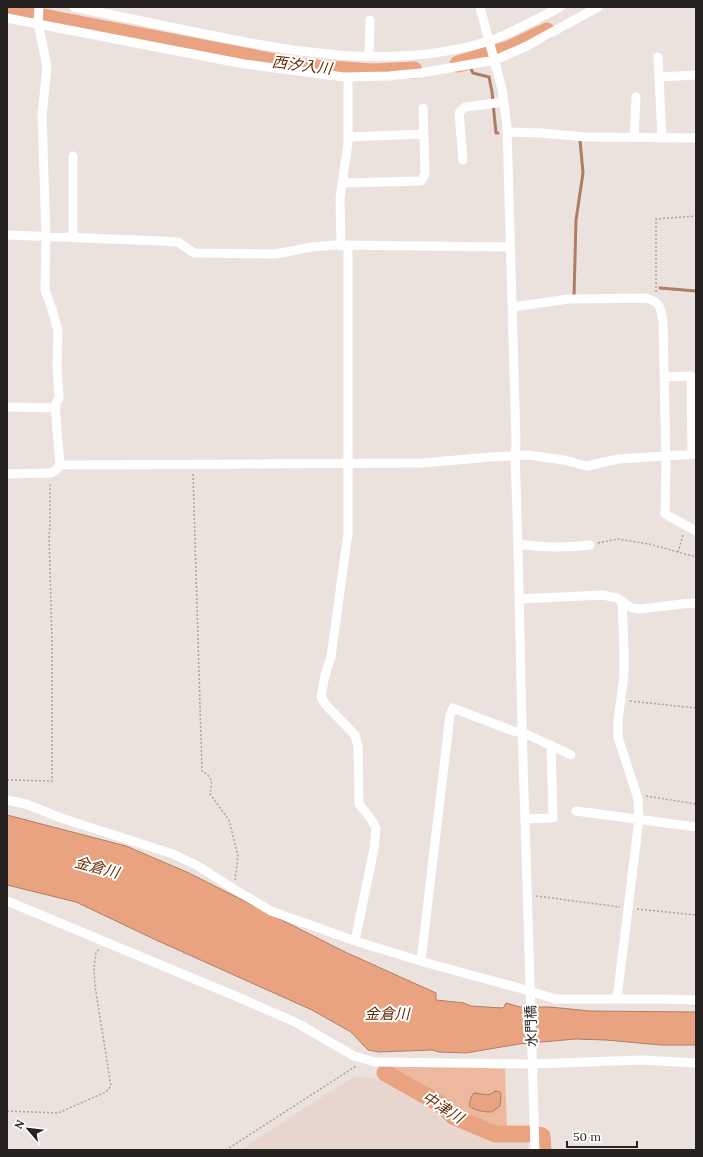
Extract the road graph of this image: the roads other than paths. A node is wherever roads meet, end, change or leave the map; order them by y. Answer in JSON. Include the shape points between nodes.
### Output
{"nodes":[{"id":1,"x":39,"y":7,"type":"edge"},
{"id":2,"x":74,"y":7,"type":"edge"},
{"id":3,"x":480,"y":7,"type":"edge"},
{"id":4,"x":560,"y":7,"type":"edge"},
{"id":5,"x":598,"y":7,"type":"edge"},
{"id":6,"x":7,"y":18,"type":"edge"},
{"id":7,"x":370,"y":20,"type":"dead end"},
{"id":8,"x":38,"y":24,"type":"junction"},
{"id":9,"x":490,"y":41,"type":"junction"},
{"id":10,"x":369,"y":56,"type":"junction"},
{"id":11,"x":658,"y":57,"type":"dead end"},
{"id":12,"x":495,"y":60,"type":"junction"},
{"id":13,"x":696,"y":75,"type":"edge"},
{"id":14,"x":348,"y":77,"type":"junction"},
{"id":15,"x":659,"y":77,"type":"junction"},
{"id":16,"x":636,"y":97,"type":"dead end"},
{"id":17,"x":497,"y":103,"type":"junction"},
{"id":18,"x":423,"y":108,"type":"dead end"},
{"id":19,"x":507,"y":132,"type":"junction"},
{"id":20,"x":424,"y":134,"type":"junction"},
{"id":21,"x":348,"y":137,"type":"junction"},
{"id":22,"x":634,"y":137,"type":"junction"},
{"id":23,"x":662,"y":138,"type":"junction"},
{"id":24,"x":696,"y":138,"type":"edge"},
{"id":25,"x":73,"y":156,"type":"dead end"},
{"id":26,"x":463,"y":160,"type":"dead end"},
{"id":27,"x":342,"y":183,"type":"junction"},
{"id":28,"x":7,"y":235,"type":"edge"},
{"id":29,"x":46,"y":236,"type":"junction"},
{"id":30,"x":73,"y":237,"type":"junction"},
{"id":31,"x":345,"y":246,"type":"junction"},
{"id":32,"x":510,"y":247,"type":"junction"},
{"id":33,"x":512,"y":307,"type":"junction"},
{"id":34,"x":664,"y":376,"type":"junction"},
{"id":35,"x":7,"y":407,"type":"edge"},
{"id":36,"x":56,"y":408,"type":"junction"},
{"id":37,"x":694,"y":454,"type":"edge"},
{"id":38,"x":515,"y":456,"type":"junction"},
{"id":39,"x":665,"y":456,"type":"junction"},
{"id":40,"x":349,"y":462,"type":"junction"},
{"id":41,"x":60,"y":465,"type":"junction"},
{"id":42,"x":7,"y":474,"type":"edge"},
{"id":43,"x":696,"y":531,"type":"edge"},
{"id":44,"x":518,"y":544,"type":"junction"},
{"id":45,"x":590,"y":545,"type":"road end"},
{"id":46,"x":519,"y":599,"type":"junction"},
{"id":47,"x":622,"y":601,"type":"junction"},
{"id":48,"x":696,"y":603,"type":"edge"},
{"id":49,"x":522,"y":732,"type":"junction"},
{"id":50,"x":551,"y":745,"type":"junction"},
{"id":51,"x":571,"y":755,"type":"dead end"},
{"id":52,"x":7,"y":800,"type":"edge"},
{"id":53,"x":576,"y":811,"type":"dead end"},
{"id":54,"x":638,"y":819,"type":"junction"},
{"id":55,"x":525,"y":820,"type":"junction"},
{"id":56,"x":696,"y":827,"type":"edge"},
{"id":57,"x":7,"y":901,"type":"edge"},
{"id":58,"x":355,"y":941,"type":"junction"},
{"id":59,"x":421,"y":962,"type":"junction"},
{"id":60,"x":530,"y":993,"type":"junction"},
{"id":61,"x":618,"y":998,"type":"junction"},
{"id":62,"x":696,"y":1000,"type":"edge"},
{"id":63,"x":532,"y":1061,"type":"junction"},
{"id":64,"x":696,"y":1063,"type":"edge"},
{"id":65,"x":535,"y":1150,"type":"edge"}],
"edges":[{"from":1,"to":8,"type":"street"},
{"from":2,"to":10,"type":"street","via":[[291,51]]},
{"from":3,"to":9,"type":"street","name":"水門橋"},
{"from":4,"to":9,"type":"street"},
{"from":5,"to":12,"type":"street","via":[[525,47]]},
{"from":6,"to":8,"type":"street"},
{"from":7,"to":10,"type":"street"},
{"from":8,"to":14,"type":"street","via":[[244,64]]},
{"from":8,"to":29,"type":"street","via":[[47,66],[42,116]]},
{"from":9,"to":10,"type":"street","via":[[452,50],[404,56]]},
{"from":9,"to":12,"type":"street","name":"水門橋"},
{"from":11,"to":15,"type":"street"},
{"from":12,"to":14,"type":"street","via":[[421,73]]},
{"from":12,"to":17,"type":"street","name":"水門橋","via":[[502,89]]},
{"from":13,"to":15,"type":"street"},
{"from":14,"to":21,"type":"street"},
{"from":15,"to":23,"type":"street"},
{"from":16,"to":22,"type":"street"},
{"from":17,"to":19,"type":"street","name":"水門橋"},
{"from":17,"to":26,"type":"street","via":[[464,107],[460,113]]},
{"from":18,"to":20,"type":"street"},
{"from":19,"to":22,"type":"street"},
{"from":19,"to":32,"type":"street","name":"水門橋"},
{"from":20,"to":21,"type":"street"},
{"from":20,"to":27,"type":"street","via":[[426,174],[421,181]]},
{"from":21,"to":27,"type":"street"},
{"from":22,"to":23,"type":"street"},
{"from":23,"to":24,"type":"street"},
{"from":25,"to":30,"type":"street"},
{"from":27,"to":31,"type":"street","via":[[340,198]]},
{"from":28,"to":29,"type":"street"},
{"from":29,"to":30,"type":"street"},
{"from":29,"to":36,"type":"street","via":[[45,290],[58,332],[59,398],[55,404]]},
{"from":30,"to":31,"type":"street","via":[[178,242],[194,253],[275,254],[312,247]]},
{"from":31,"to":32,"type":"street"},
{"from":31,"to":40,"type":"street"},
{"from":32,"to":33,"type":"street","name":"水門橋"},
{"from":33,"to":34,"type":"street","via":[[569,299],[646,298],[655,301],[660,306],[663,322]]},
{"from":33,"to":38,"type":"street","name":"水門橋"},
{"from":34,"to":37,"type":"street","via":[[691,376]]},
{"from":34,"to":39,"type":"street"},
{"from":35,"to":36,"type":"street"},
{"from":36,"to":41,"type":"street"},
{"from":37,"to":39,"type":"street"},
{"from":38,"to":39,"type":"street","via":[[564,460],[587,466],[618,459]]},
{"from":38,"to":40,"type":"street","via":[[422,463]]},
{"from":38,"to":44,"type":"street","name":"水門橋"},
{"from":39,"to":43,"type":"street","via":[[665,514]]},
{"from":40,"to":41,"type":"street"},
{"from":40,"to":58,"type":"street","via":[[348,534],[331,657],[321,697],[355,735],[358,746],[359,804],[376,828],[374,850]]},
{"from":41,"to":42,"type":"street","via":[[50,473]]},
{"from":44,"to":45,"type":"street","via":[[562,548]]},
{"from":44,"to":46,"type":"street","name":"水門橋"},
{"from":46,"to":47,"type":"street","via":[[603,595]]},
{"from":46,"to":49,"type":"street","name":"水門橋"},
{"from":47,"to":48,"type":"street","via":[[632,608],[640,609]]},
{"from":47,"to":54,"type":"street","via":[[624,676],[618,738],[638,799]]},
{"from":49,"to":50,"type":"street"},
{"from":49,"to":55,"type":"street","name":"水門橋"},
{"from":49,"to":59,"type":"street","via":[[512,731],[454,708],[450,715]]},
{"from":50,"to":51,"type":"street"},
{"from":50,"to":55,"type":"street","via":[[553,818]]},
{"from":52,"to":58,"type":"street","via":[[26,804],[173,854],[198,866],[270,911]]},
{"from":53,"to":54,"type":"street"},
{"from":54,"to":56,"type":"street"},
{"from":54,"to":61,"type":"street"},
{"from":55,"to":60,"type":"street","name":"水門橋"},
{"from":57,"to":63,"type":"street","via":[[240,998],[296,1023],[354,1056],[366,1060]]},
{"from":58,"to":59,"type":"street"},
{"from":59,"to":60,"type":"street"},
{"from":60,"to":61,"type":"street","via":[[555,999]]},
{"from":60,"to":63,"type":"street","name":"水門橋"},
{"from":61,"to":62,"type":"street"},
{"from":63,"to":64,"type":"street","via":[[640,1060]]},
{"from":63,"to":65,"type":"street","name":"水門橋"}]}
